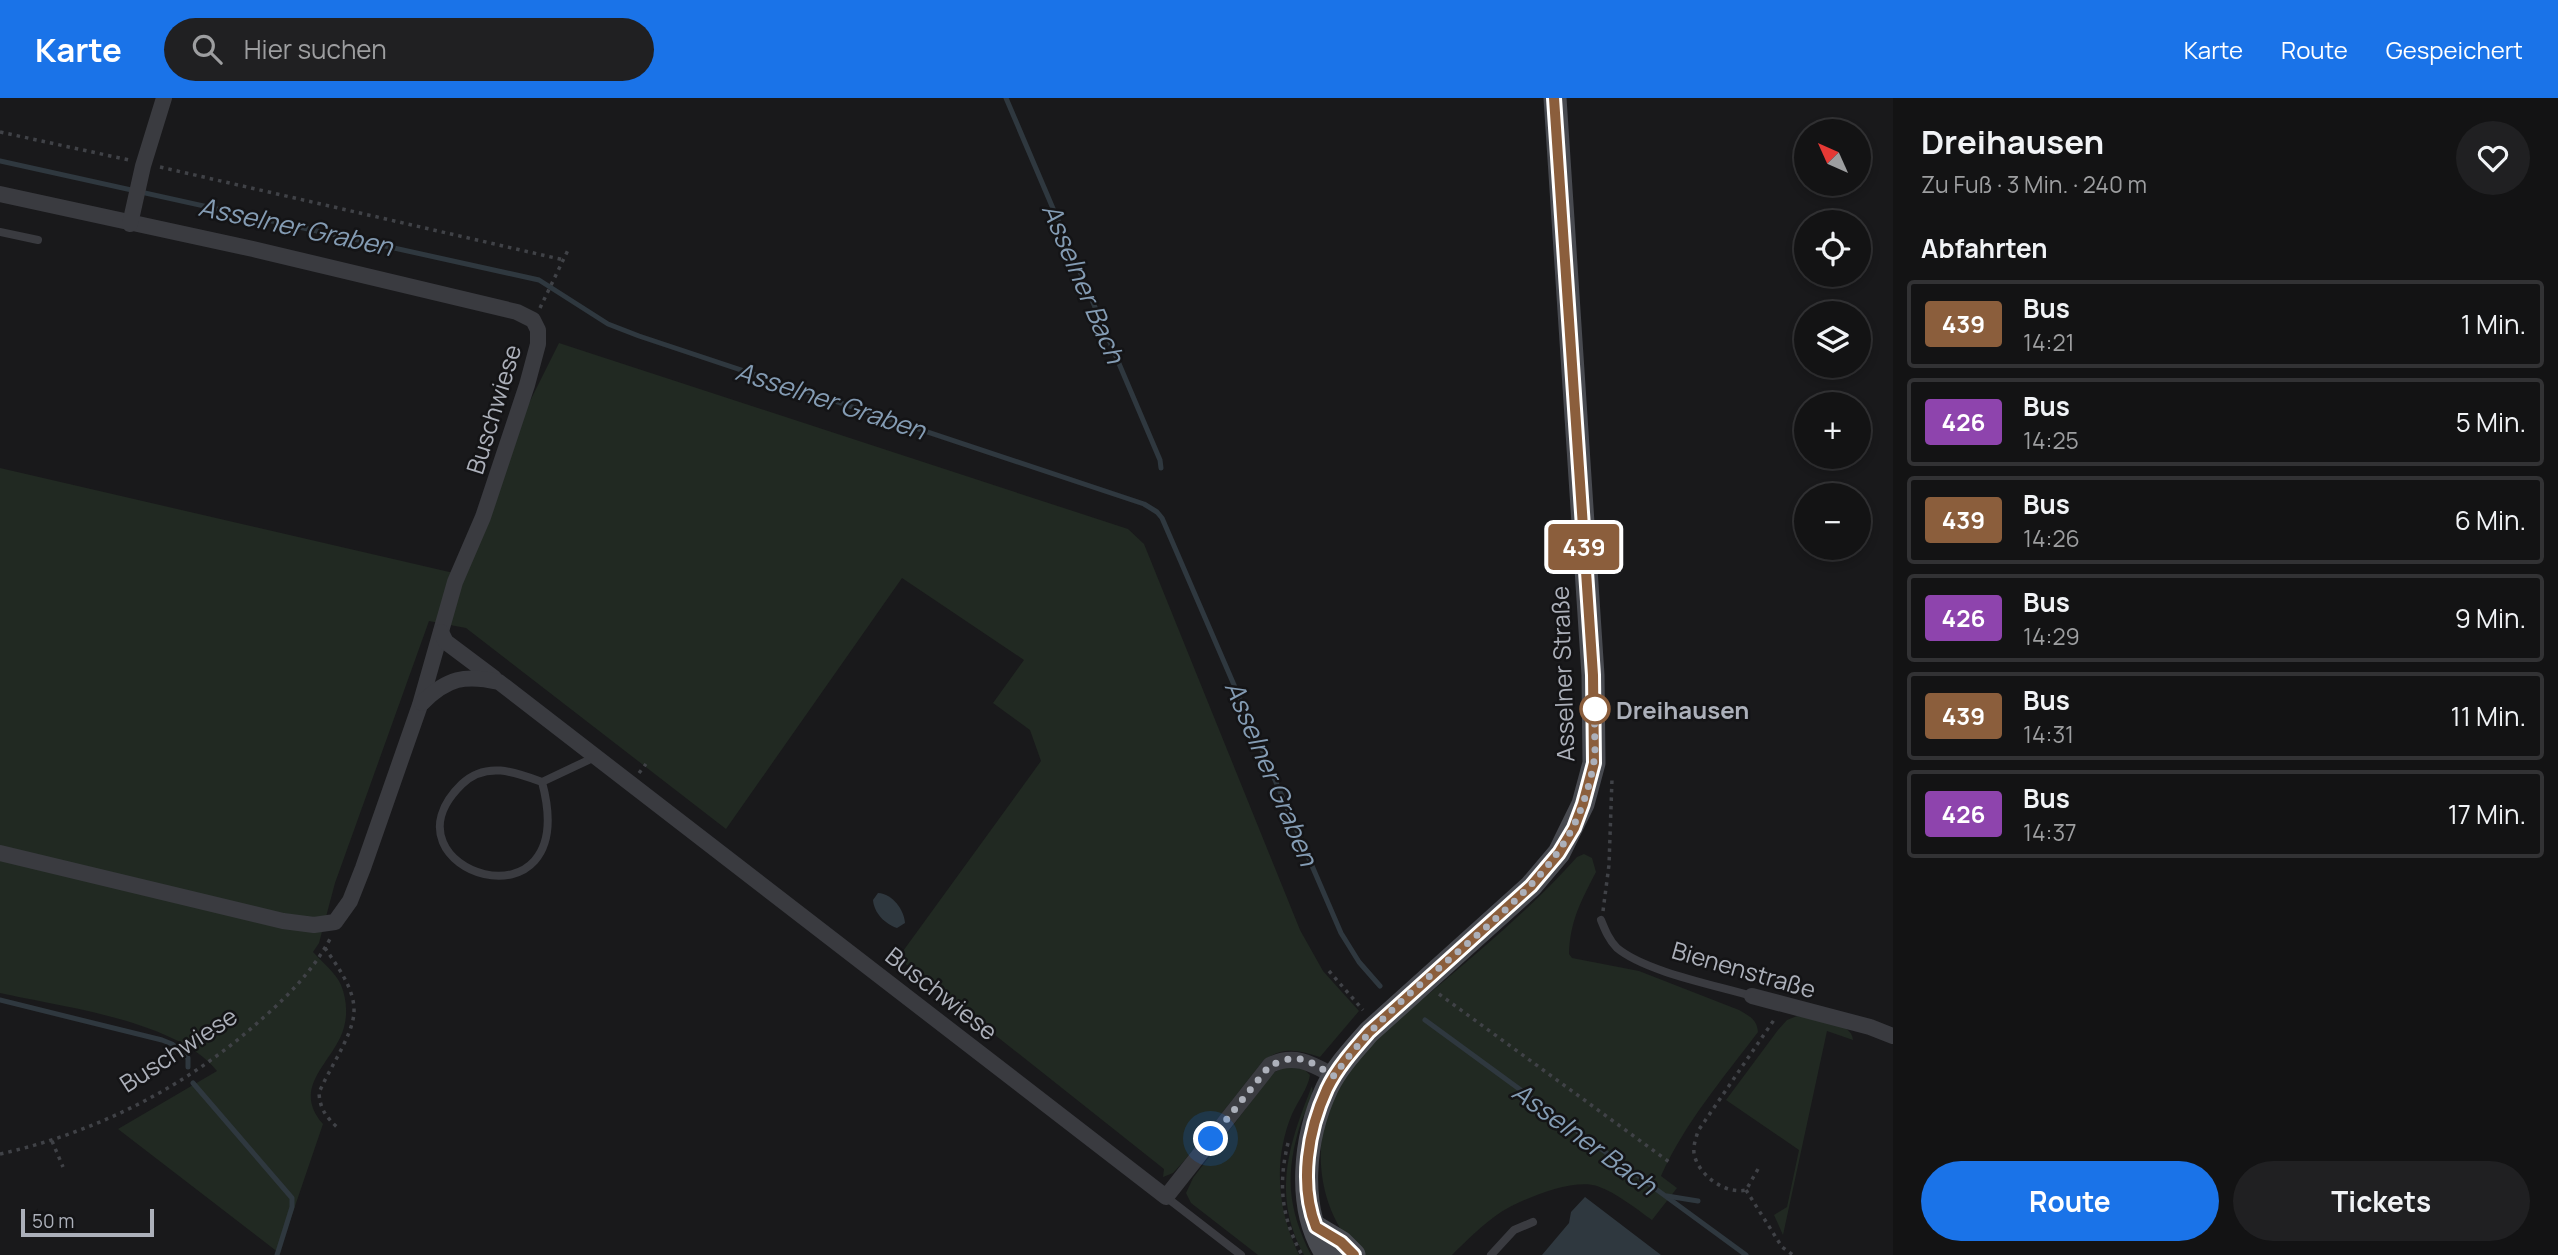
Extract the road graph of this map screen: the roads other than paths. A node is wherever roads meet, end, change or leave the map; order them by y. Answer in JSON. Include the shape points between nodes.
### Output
{"nodes":[{"id":1,"x":164,"y":98,"type":"edge"},
{"id":2,"x":1555,"y":98,"type":"edge"},
{"id":3,"x":0,"y":194,"type":"edge"},
{"id":4,"x":132,"y":219,"type":"junction"},
{"id":5,"x":0,"y":232,"type":"edge"},
{"id":6,"x":38,"y":240,"type":"dead end"},
{"id":7,"x":440,"y":632,"type":"junction"},
{"id":8,"x":499,"y":682,"type":"junction"},
{"id":9,"x":420,"y":705,"type":"junction"},
{"id":10,"x":597,"y":756,"type":"junction"},
{"id":11,"x":542,"y":782,"type":"junction"},
{"id":12,"x":0,"y":853,"type":"edge"},
{"id":13,"x":1601,"y":920,"type":"road end"},
{"id":14,"x":1752,"y":996,"type":"joint"},
{"id":15,"x":1893,"y":1036,"type":"edge"},
{"id":16,"x":1334,"y":1076,"type":"junction"},
{"id":17,"x":1166,"y":1197,"type":"junction"},
{"id":18,"x":1533,"y":1222,"type":"dead end"},
{"id":19,"x":1316,"y":1227,"type":"junction"},
{"id":20,"x":1241,"y":1255,"type":"edge"},
{"id":21,"x":1327,"y":1255,"type":"edge"},
{"id":22,"x":1354,"y":1255,"type":"edge"},
{"id":23,"x":1491,"y":1255,"type":"edge"}],
"edges":[{"from":1,"to":4,"type":"street"},
{"from":2,"to":16,"type":"main road","name":"Asselner Straße","via":[[1593,675],[1594,763],[1574,828],[1559,853],[1531,886],[1377,1024]]},
{"from":3,"to":4,"type":"street","name":"Buschwiese"},
{"from":4,"to":7,"type":"street","name":"Buschwiese","via":[[517,312],[533,320],[538,344],[527,385]]},
{"from":5,"to":6,"type":"lane"},
{"from":7,"to":8,"type":"street","name":"Buschwiese","via":[[446,642]]},
{"from":7,"to":9,"type":"street","name":"Buschwiese"},
{"from":8,"to":9,"type":"street","via":[[460,678],[437,688]]},
{"from":8,"to":10,"type":"street","name":"Buschwiese"},
{"from":9,"to":12,"type":"street","name":"Buschwiese","via":[[350,901],[335,922],[283,921]]},
{"from":10,"to":11,"type":"lane"},
{"from":10,"to":17,"type":"street","name":"Buschwiese"},
{"from":11,"to":11,"type":"lane","via":[[497,769],[476,774],[450,796],[441,814],[440,833],[460,865],[498,878],[529,866],[541,853],[549,832]]},
{"from":13,"to":14,"type":"lane","name":"Bienenstraße","via":[[1618,948],[1651,966]]},
{"from":14,"to":15,"type":"street","name":"Bienenstraße"},
{"from":16,"to":17,"type":"street","via":[[1307,1060],[1292,1058],[1270,1065]]},
{"from":16,"to":19,"type":"main road","name":"Asselner Straße","via":[[1315,1122],[1307,1176]]},
{"from":17,"to":20,"type":"lane"},
{"from":18,"to":23,"type":"lane","via":[[1514,1230]]},
{"from":19,"to":21,"type":"main road","name":"Asselner Straße"},
{"from":19,"to":22,"type":"main road"}]}
